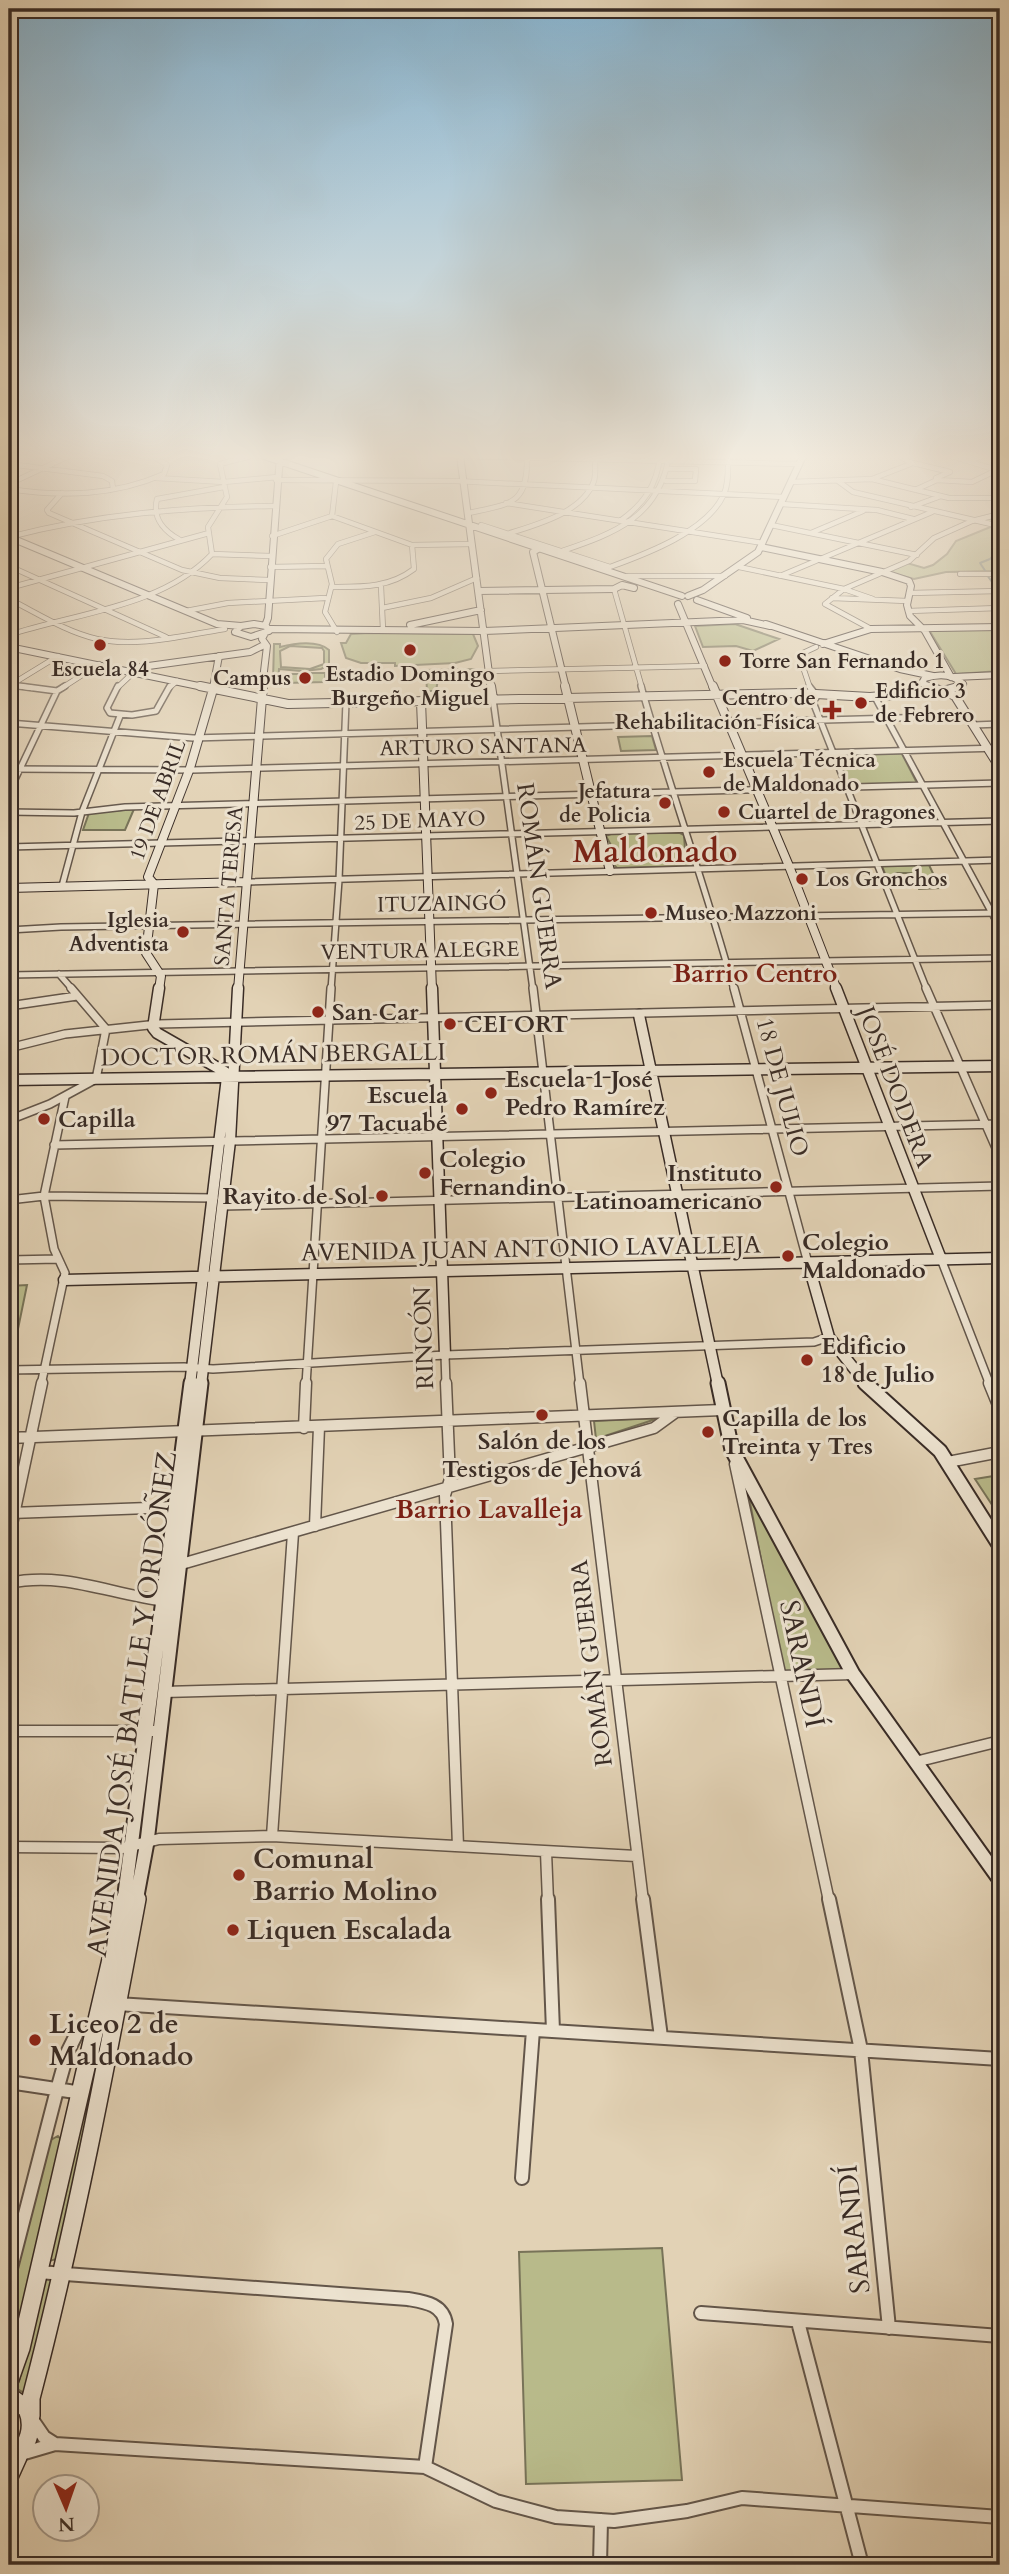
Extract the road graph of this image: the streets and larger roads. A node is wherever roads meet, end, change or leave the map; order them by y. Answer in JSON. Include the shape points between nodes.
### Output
{"nodes":[{"id":1,"x":31,"y":576,"type":"edge"},
{"id":2,"x":53,"y":576,"type":"edge"},
{"id":3,"x":103,"y":576,"type":"edge"},
{"id":4,"x":187,"y":576,"type":"edge"},
{"id":5,"x":210,"y":576,"type":"edge"},
{"id":6,"x":269,"y":576,"type":"edge"},
{"id":7,"x":329,"y":576,"type":"edge"},
{"id":8,"x":404,"y":576,"type":"edge"},
{"id":9,"x":540,"y":576,"type":"edge"},
{"id":10,"x":614,"y":576,"type":"edge"},
{"id":11,"x":621,"y":576,"type":"edge"},
{"id":12,"x":725,"y":576,"type":"edge"},
{"id":13,"x":780,"y":576,"type":"edge"},
{"id":14,"x":873,"y":576,"type":"edge"},
{"id":15,"x":894,"y":576,"type":"edge"},
{"id":16,"x":477,"y":578,"type":"joint"},
{"id":17,"x":39,"y":580,"type":"junction"},
{"id":18,"x":269,"y":580,"type":"junction"},
{"id":19,"x":332,"y":586,"type":"junction"},
{"id":20,"x":381,"y":586,"type":"junction"},
{"id":21,"x":9,"y":588,"type":"edge"},
{"id":22,"x":614,"y":589,"type":"junction"},
{"id":23,"x":844,"y":589,"type":"junction"},
{"id":24,"x":542,"y":590,"type":"junction"},
{"id":25,"x":703,"y":590,"type":"junction"},
{"id":26,"x":1000,"y":591,"type":"edge"},
{"id":27,"x":479,"y":592,"type":"junction"},
{"id":28,"x":146,"y":593,"type":"junction"},
{"id":29,"x":655,"y":593,"type":"junction"},
{"id":30,"x":909,"y":593,"type":"junction"},
{"id":31,"x":685,"y":596,"type":"junction"},
{"id":32,"x":325,"y":598,"type":"junction"},
{"id":33,"x":832,"y":598,"type":"junction"},
{"id":34,"x":9,"y":599,"type":"edge"},
{"id":35,"x":873,"y":599,"type":"junction"},
{"id":36,"x":268,"y":600,"type":"junction"},
{"id":37,"x":697,"y":600,"type":"junction"},
{"id":38,"x":907,"y":601,"type":"junction"},
{"id":39,"x":675,"y":602,"type":"junction"},
{"id":40,"x":687,"y":604,"type":"junction"},
{"id":41,"x":100,"y":607,"type":"junction"},
{"id":42,"x":382,"y":608,"type":"junction"},
{"id":43,"x":1000,"y":608,"type":"edge"},
{"id":44,"x":481,"y":610,"type":"junction"},
{"id":45,"x":186,"y":611,"type":"junction"},
{"id":46,"x":908,"y":611,"type":"junction"},
{"id":47,"x":267,"y":616,"type":"junction"},
{"id":48,"x":54,"y":621,"type":"junction"},
{"id":49,"x":737,"y":621,"type":"junction"},
{"id":50,"x":217,"y":624,"type":"junction"},
{"id":51,"x":254,"y":624,"type":"junction"},
{"id":52,"x":687,"y":624,"type":"junction"},
{"id":53,"x":9,"y":626,"type":"edge"},
{"id":54,"x":241,"y":626,"type":"junction"},
{"id":55,"x":624,"y":626,"type":"junction"},
{"id":56,"x":770,"y":626,"type":"junction"},
{"id":57,"x":1000,"y":627,"type":"edge"},
{"id":58,"x":225,"y":629,"type":"junction"},
{"id":59,"x":400,"y":629,"type":"junction"},
{"id":60,"x":871,"y":629,"type":"junction"},
{"id":61,"x":920,"y":629,"type":"junction"},
{"id":62,"x":551,"y":630,"type":"junction"},
{"id":63,"x":20,"y":631,"type":"junction"},
{"id":64,"x":267,"y":631,"type":"junction"},
{"id":65,"x":336,"y":631,"type":"junction"},
{"id":66,"x":383,"y":631,"type":"junction"},
{"id":67,"x":484,"y":631,"type":"junction"},
{"id":68,"x":237,"y":634,"type":"junction"},
{"id":69,"x":9,"y":635,"type":"edge"},
{"id":70,"x":166,"y":637,"type":"junction"},
{"id":71,"x":262,"y":646,"type":"junction"},
{"id":72,"x":821,"y":646,"type":"junction"},
{"id":73,"x":9,"y":647,"type":"edge"},
{"id":74,"x":933,"y":653,"type":"junction"},
{"id":75,"x":58,"y":656,"type":"junction"},
{"id":76,"x":219,"y":656,"type":"junction"},
{"id":77,"x":264,"y":659,"type":"junction"},
{"id":78,"x":99,"y":664,"type":"junction"},
{"id":79,"x":705,"y":666,"type":"junction"},
{"id":80,"x":637,"y":669,"type":"junction"},
{"id":81,"x":139,"y":670,"type":"junction"},
{"id":82,"x":561,"y":670,"type":"junction"},
{"id":83,"x":489,"y":671,"type":"junction"},
{"id":84,"x":935,"y":675,"type":"junction"},
{"id":85,"x":1000,"y":675,"type":"edge"},
{"id":86,"x":951,"y":677,"type":"junction"},
{"id":87,"x":1000,"y":680,"type":"edge"},
{"id":88,"x":177,"y":681,"type":"junction"},
{"id":89,"x":922,"y":683,"type":"junction"},
{"id":90,"x":10,"y":685,"type":"edge"},
{"id":91,"x":962,"y":687,"type":"junction"},
{"id":92,"x":215,"y":688,"type":"junction"},
{"id":93,"x":810,"y":689,"type":"junction"},
{"id":94,"x":57,"y":691,"type":"junction"},
{"id":95,"x":943,"y":691,"type":"junction"},
{"id":96,"x":798,"y":693,"type":"junction"},
{"id":97,"x":717,"y":695,"type":"junction"},
{"id":98,"x":644,"y":696,"type":"junction"},
{"id":99,"x":817,"y":696,"type":"junction"},
{"id":100,"x":875,"y":697,"type":"junction"},
{"id":101,"x":261,"y":698,"type":"junction"},
{"id":102,"x":567,"y":698,"type":"junction"},
{"id":103,"x":493,"y":699,"type":"junction"},
{"id":104,"x":421,"y":701,"type":"junction"},
{"id":105,"x":346,"y":702,"type":"junction"},
{"id":106,"x":120,"y":716,"type":"junction"},
{"id":107,"x":968,"y":716,"type":"junction"},
{"id":108,"x":886,"y":719,"type":"junction"},
{"id":109,"x":820,"y":722,"type":"junction"},
{"id":110,"x":9,"y":723,"type":"edge"},
{"id":111,"x":729,"y":724,"type":"junction"},
{"id":112,"x":1000,"y":724,"type":"edge"},
{"id":113,"x":39,"y":725,"type":"junction"},
{"id":114,"x":978,"y":725,"type":"junction"},
{"id":115,"x":653,"y":726,"type":"junction"},
{"id":116,"x":574,"y":729,"type":"junction"},
{"id":117,"x":497,"y":730,"type":"junction"},
{"id":118,"x":114,"y":731,"type":"junction"},
{"id":119,"x":423,"y":732,"type":"junction"},
{"id":120,"x":344,"y":734,"type":"junction"},
{"id":121,"x":257,"y":736,"type":"junction"},
{"id":122,"x":199,"y":737,"type":"junction"},
{"id":123,"x":997,"y":750,"type":"edge"},
{"id":124,"x":904,"y":751,"type":"junction"},
{"id":125,"x":831,"y":753,"type":"junction"},
{"id":126,"x":743,"y":756,"type":"junction"},
{"id":127,"x":664,"y":759,"type":"junction"},
{"id":128,"x":583,"y":760,"type":"junction"},
{"id":129,"x":502,"y":762,"type":"junction"},
{"id":130,"x":424,"y":764,"type":"junction"},
{"id":131,"x":342,"y":766,"type":"junction"},
{"id":132,"x":255,"y":768,"type":"junction"},
{"id":133,"x":1000,"y":768,"type":"edge"},
{"id":134,"x":9,"y":769,"type":"edge"},
{"id":135,"x":20,"y":769,"type":"junction"},
{"id":136,"x":99,"y":769,"type":"junction"},
{"id":137,"x":187,"y":770,"type":"junction"},
{"id":138,"x":1000,"y":783,"type":"edge"},
{"id":139,"x":922,"y":785,"type":"junction"},
{"id":140,"x":844,"y":787,"type":"junction"},
{"id":141,"x":757,"y":790,"type":"junction"},
{"id":142,"x":9,"y":792,"type":"edge"},
{"id":143,"x":675,"y":793,"type":"junction"},
{"id":144,"x":590,"y":795,"type":"junction"},
{"id":145,"x":506,"y":797,"type":"junction"},
{"id":146,"x":425,"y":799,"type":"junction"},
{"id":147,"x":341,"y":802,"type":"junction"},
{"id":148,"x":253,"y":804,"type":"junction"},
{"id":149,"x":177,"y":805,"type":"junction"},
{"id":150,"x":9,"y":811,"type":"edge"},
{"id":151,"x":82,"y":812,"type":"junction"},
{"id":152,"x":1000,"y":821,"type":"edge"},
{"id":153,"x":943,"y":823,"type":"junction"},
{"id":154,"x":860,"y":825,"type":"junction"},
{"id":155,"x":773,"y":827,"type":"junction"},
{"id":156,"x":687,"y":829,"type":"junction"},
{"id":157,"x":600,"y":832,"type":"junction"},
{"id":158,"x":512,"y":834,"type":"junction"},
{"id":159,"x":426,"y":836,"type":"junction"},
{"id":160,"x":339,"y":839,"type":"junction"},
{"id":161,"x":249,"y":841,"type":"junction"},
{"id":162,"x":160,"y":843,"type":"junction"},
{"id":163,"x":74,"y":845,"type":"junction"},
{"id":164,"x":9,"y":847,"type":"edge"},
{"id":165,"x":1000,"y":860,"type":"edge"},
{"id":166,"x":963,"y":861,"type":"junction"},
{"id":167,"x":874,"y":863,"type":"junction"},
{"id":168,"x":789,"y":866,"type":"junction"},
{"id":169,"x":700,"y":869,"type":"junction"},
{"id":170,"x":610,"y":871,"type":"junction"},
{"id":171,"x":517,"y":874,"type":"junction"},
{"id":172,"x":428,"y":877,"type":"junction"},
{"id":173,"x":339,"y":880,"type":"junction"},
{"id":174,"x":151,"y":881,"type":"junction"},
{"id":175,"x":247,"y":882,"type":"junction"},
{"id":176,"x":62,"y":885,"type":"junction"},
{"id":177,"x":9,"y":886,"type":"edge"},
{"id":178,"x":992,"y":913,"type":"junction"},
{"id":179,"x":1000,"y":913,"type":"edge"},
{"id":180,"x":897,"y":915,"type":"junction"},
{"id":181,"x":808,"y":916,"type":"junction"},
{"id":182,"x":714,"y":917,"type":"junction"},
{"id":183,"x":523,"y":920,"type":"junction"},
{"id":184,"x":429,"y":922,"type":"junction"},
{"id":185,"x":335,"y":923,"type":"junction"},
{"id":186,"x":243,"y":925,"type":"junction"},
{"id":187,"x":149,"y":926,"type":"junction"},
{"id":188,"x":1000,"y":928,"type":"edge"},
{"id":189,"x":9,"y":930,"type":"edge"},
{"id":190,"x":1000,"y":958,"type":"edge"},
{"id":191,"x":914,"y":960,"type":"junction"},
{"id":192,"x":827,"y":962,"type":"junction"},
{"id":193,"x":726,"y":964,"type":"junction"},
{"id":194,"x":529,"y":967,"type":"junction"},
{"id":195,"x":432,"y":968,"type":"junction"},
{"id":196,"x":332,"y":970,"type":"junction"},
{"id":197,"x":240,"y":971,"type":"junction"},
{"id":198,"x":159,"y":973,"type":"junction"},
{"id":199,"x":59,"y":974,"type":"junction"},
{"id":200,"x":9,"y":975,"type":"edge"},
{"id":201,"x":78,"y":996,"type":"junction"},
{"id":202,"x":9,"y":1006,"type":"edge"},
{"id":203,"x":1000,"y":1006,"type":"edge"},
{"id":204,"x":934,"y":1007,"type":"junction"},
{"id":205,"x":845,"y":1010,"type":"junction"},
{"id":206,"x":741,"y":1012,"type":"junction"},
{"id":207,"x":639,"y":1015,"type":"junction"},
{"id":208,"x":536,"y":1016,"type":"junction"},
{"id":209,"x":433,"y":1018,"type":"junction"},
{"id":210,"x":328,"y":1021,"type":"junction"},
{"id":211,"x":235,"y":1023,"type":"junction"},
{"id":212,"x":154,"y":1028,"type":"junction"},
{"id":213,"x":106,"y":1029,"type":"junction"},
{"id":214,"x":9,"y":1048,"type":"edge"},
{"id":215,"x":1000,"y":1066,"type":"edge"},
{"id":216,"x":961,"y":1067,"type":"junction"},
{"id":217,"x":867,"y":1069,"type":"junction"},
{"id":218,"x":756,"y":1070,"type":"junction"},
{"id":219,"x":651,"y":1071,"type":"junction"},
{"id":220,"x":543,"y":1072,"type":"junction"},
{"id":221,"x":436,"y":1073,"type":"junction"},
{"id":222,"x":227,"y":1074,"type":"junction"},
{"id":223,"x":325,"y":1076,"type":"junction"},
{"id":224,"x":96,"y":1079,"type":"junction"},
{"id":225,"x":9,"y":1080,"type":"edge"},
{"id":226,"x":65,"y":1097,"type":"junction"},
{"id":227,"x":9,"y":1120,"type":"edge"},
{"id":228,"x":986,"y":1124,"type":"junction"},
{"id":229,"x":1000,"y":1124,"type":"edge"},
{"id":230,"x":889,"y":1126,"type":"junction"},
{"id":231,"x":772,"y":1129,"type":"junction"},
{"id":232,"x":663,"y":1131,"type":"junction"},
{"id":233,"x":552,"y":1134,"type":"junction"},
{"id":234,"x":437,"y":1136,"type":"junction"},
{"id":235,"x":320,"y":1139,"type":"junction"},
{"id":236,"x":225,"y":1141,"type":"junction"},
{"id":237,"x":54,"y":1145,"type":"junction"},
{"id":238,"x":1000,"y":1157,"type":"edge"},
{"id":239,"x":1000,"y":1186,"type":"edge"},
{"id":240,"x":913,"y":1189,"type":"junction"},
{"id":241,"x":789,"y":1192,"type":"junction"},
{"id":242,"x":676,"y":1194,"type":"junction"},
{"id":243,"x":44,"y":1196,"type":"junction"},
{"id":244,"x":561,"y":1198,"type":"junction"},
{"id":245,"x":9,"y":1200,"type":"edge"},
{"id":246,"x":440,"y":1200,"type":"junction"},
{"id":247,"x":218,"y":1202,"type":"junction"},
{"id":248,"x":316,"y":1203,"type":"junction"},
{"id":249,"x":1000,"y":1258,"type":"edge"},
{"id":250,"x":58,"y":1259,"type":"junction"},
{"id":251,"x":942,"y":1259,"type":"junction"},
{"id":252,"x":9,"y":1260,"type":"edge"},
{"id":253,"x":808,"y":1263,"type":"junction"},
{"id":254,"x":692,"y":1265,"type":"junction"},
{"id":255,"x":568,"y":1269,"type":"junction"},
{"id":256,"x":442,"y":1272,"type":"junction"},
{"id":257,"x":311,"y":1276,"type":"junction"},
{"id":258,"x":209,"y":1277,"type":"junction"},
{"id":259,"x":64,"y":1279,"type":"junction"},
{"id":260,"x":829,"y":1337,"type":"junction"},
{"id":261,"x":708,"y":1345,"type":"junction"},
{"id":262,"x":578,"y":1349,"type":"junction"},
{"id":263,"x":445,"y":1355,"type":"junction"},
{"id":264,"x":307,"y":1363,"type":"junction"},
{"id":265,"x":198,"y":1368,"type":"junction"},
{"id":266,"x":44,"y":1369,"type":"junction"},
{"id":267,"x":9,"y":1370,"type":"edge"},
{"id":268,"x":722,"y":1410,"type":"junction"},
{"id":269,"x":1000,"y":1410,"type":"edge"},
{"id":270,"x":676,"y":1412,"type":"junction"},
{"id":271,"x":586,"y":1417,"type":"junction"},
{"id":272,"x":448,"y":1422,"type":"junction"},
{"id":273,"x":319,"y":1427,"type":"junction"},
{"id":274,"x":304,"y":1428,"type":"junction"},
{"id":275,"x":191,"y":1433,"type":"junction"},
{"id":276,"x":9,"y":1438,"type":"edge"},
{"id":277,"x":29,"y":1438,"type":"junction"},
{"id":278,"x":589,"y":1447,"type":"junction"},
{"id":279,"x":732,"y":1450,"type":"junction"},
{"id":280,"x":1000,"y":1452,"type":"edge"},
{"id":281,"x":948,"y":1462,"type":"junction"},
{"id":282,"x":447,"y":1487,"type":"junction"},
{"id":283,"x":181,"y":1507,"type":"junction"},
{"id":284,"x":11,"y":1513,"type":"edge"},
{"id":285,"x":315,"y":1526,"type":"junction"},
{"id":286,"x":293,"y":1533,"type":"junction"},
{"id":287,"x":9,"y":1538,"type":"edge"},
{"id":288,"x":1000,"y":1546,"type":"edge"},
{"id":289,"x":175,"y":1564,"type":"junction"},
{"id":290,"x":9,"y":1583,"type":"edge"},
{"id":291,"x":170,"y":1601,"type":"junction"},
{"id":292,"x":853,"y":1674,"type":"junction"},
{"id":293,"x":779,"y":1678,"type":"junction"},
{"id":294,"x":616,"y":1681,"type":"junction"},
{"id":295,"x":453,"y":1685,"type":"junction"},
{"id":296,"x":283,"y":1689,"type":"junction"},
{"id":297,"x":159,"y":1692,"type":"junction"},
{"id":298,"x":9,"y":1731,"type":"edge"},
{"id":299,"x":154,"y":1731,"type":"junction"},
{"id":300,"x":1000,"y":1741,"type":"edge"},
{"id":301,"x":915,"y":1762,"type":"junction"},
{"id":302,"x":272,"y":1836,"type":"junction"},
{"id":303,"x":140,"y":1844,"type":"junction"},
{"id":304,"x":458,"y":1846,"type":"junction"},
{"id":305,"x":9,"y":1847,"type":"edge"},
{"id":306,"x":546,"y":1852,"type":"junction"},
{"id":307,"x":636,"y":1856,"type":"junction"},
{"id":308,"x":1000,"y":1880,"type":"edge"},
{"id":309,"x":100,"y":2003,"type":"junction"},
{"id":310,"x":118,"y":2004,"type":"junction"},
{"id":311,"x":533,"y":2030,"type":"junction"},
{"id":312,"x":553,"y":2031,"type":"junction"},
{"id":313,"x":76,"y":2035,"type":"dead end"},
{"id":314,"x":661,"y":2038,"type":"junction"},
{"id":315,"x":861,"y":2050,"type":"junction"},
{"id":316,"x":1000,"y":2059,"type":"edge"},
{"id":317,"x":9,"y":2082,"type":"edge"},
{"id":318,"x":57,"y":2090,"type":"junction"},
{"id":319,"x":79,"y":2093,"type":"junction"},
{"id":320,"x":101,"y":2093,"type":"junction"},
{"id":321,"x":522,"y":2178,"type":"dead end"},
{"id":322,"x":38,"y":2272,"type":"junction"},
{"id":323,"x":9,"y":2274,"type":"edge"},
{"id":324,"x":63,"y":2274,"type":"junction"},
{"id":325,"x":701,"y":2313,"type":"dead end"},
{"id":326,"x":798,"y":2322,"type":"junction"},
{"id":327,"x":889,"y":2328,"type":"junction"},
{"id":328,"x":1000,"y":2336,"type":"edge"},
{"id":329,"x":9,"y":2382,"type":"edge"},
{"id":330,"x":9,"y":2396,"type":"edge"},
{"id":331,"x":31,"y":2417,"type":"junction"},
{"id":332,"x":55,"y":2444,"type":"junction"},
{"id":333,"x":16,"y":2458,"type":"edge"},
{"id":334,"x":425,"y":2467,"type":"junction"},
{"id":335,"x":9,"y":2477,"type":"edge"},
{"id":336,"x":846,"y":2504,"type":"junction"},
{"id":337,"x":1000,"y":2517,"type":"edge"},
{"id":338,"x":601,"y":2520,"type":"junction"},
{"id":339,"x":600,"y":2565,"type":"edge"},
{"id":340,"x":862,"y":2565,"type":"edge"}],
"edges":[{"from":1,"to":17,"type":"street"},
{"from":2,"to":17,"type":"street"},
{"from":3,"to":28,"type":"street"},
{"from":4,"to":28,"type":"street"},
{"from":5,"to":18,"type":"street"},
{"from":6,"to":18,"type":"street"},
{"from":7,"to":19,"type":"street"},
{"from":8,"to":20,"type":"street"},
{"from":9,"to":24,"type":"street"},
{"from":10,"to":29,"type":"street"},
{"from":11,"to":31,"type":"street"},
{"from":12,"to":25,"type":"street"},
{"from":13,"to":23,"type":"street"},
{"from":14,"to":23,"type":"street"},
{"from":15,"to":30,"type":"street","via":[[909,581]]},
{"from":16,"to":27,"type":"street"},
{"from":16,"to":42,"type":"street","via":[[424,602]]},
{"from":17,"to":21,"type":"street"},
{"from":17,"to":41,"type":"street"},
{"from":18,"to":36,"type":"street"},
{"from":19,"to":20,"type":"street"},
{"from":19,"to":32,"type":"street"},
{"from":20,"to":42,"type":"street"},
{"from":22,"to":24,"type":"street"},
{"from":22,"to":29,"type":"street","via":[[623,585]]},
{"from":22,"to":55,"type":"street","name":"18 DE JULIO"},
{"from":23,"to":33,"type":"street"},
{"from":23,"to":35,"type":"street"},
{"from":24,"to":27,"type":"street"},
{"from":24,"to":62,"type":"street"},
{"from":25,"to":31,"type":"street"},
{"from":25,"to":37,"type":"street"},
{"from":26,"to":30,"type":"street"},
{"from":27,"to":44,"type":"street"},
{"from":28,"to":41,"type":"street"},
{"from":28,"to":45,"type":"street"},
{"from":29,"to":39,"type":"street"},
{"from":30,"to":38,"type":"street"},
{"from":31,"to":37,"type":"street"},
{"from":31,"to":39,"type":"street","via":[[675,597]]},
{"from":32,"to":36,"type":"street"},
{"from":32,"to":65,"type":"street","via":[[325,612]]},
{"from":33,"to":35,"type":"street"},
{"from":33,"to":60,"type":"street","via":[[826,606]]},
{"from":34,"to":48,"type":"street"},
{"from":35,"to":38,"type":"street"},
{"from":36,"to":45,"type":"street"},
{"from":36,"to":47,"type":"street"},
{"from":37,"to":40,"type":"street"},
{"from":37,"to":56,"type":"street"},
{"from":38,"to":46,"type":"street"},
{"from":39,"to":40,"type":"street"},
{"from":39,"to":52,"type":"street","name":"JOSÉ DODERA"},
{"from":40,"to":49,"type":"street"},
{"from":41,"to":48,"type":"street"},
{"from":41,"to":70,"type":"street"},
{"from":42,"to":66,"type":"street"},
{"from":43,"to":46,"type":"street"},
{"from":44,"to":59,"type":"street"},
{"from":44,"to":67,"type":"street"},
{"from":45,"to":50,"type":"street"},
{"from":46,"to":61,"type":"street"},
{"from":47,"to":51,"type":"street"},
{"from":47,"to":64,"type":"street"},
{"from":48,"to":63,"type":"street"},
{"from":48,"to":70,"type":"street","via":[[105,640]]},
{"from":49,"to":52,"type":"street"},
{"from":49,"to":56,"type":"street"},
{"from":49,"to":72,"type":"street"},
{"from":50,"to":54,"type":"street"},
{"from":50,"to":58,"type":"street"},
{"from":51,"to":54,"type":"street"},
{"from":51,"to":64,"type":"street"},
{"from":52,"to":55,"type":"street"},
{"from":52,"to":79,"type":"street","name":"JOSÉ DODERA"},
{"from":53,"to":63,"type":"street"},
{"from":54,"to":68,"type":"street","via":[[235,629]]},
{"from":55,"to":62,"type":"street"},
{"from":55,"to":80,"type":"street","name":"18 DE JULIO"},
{"from":56,"to":72,"type":"street"},
{"from":57,"to":61,"type":"street"},
{"from":58,"to":68,"type":"street"},
{"from":58,"to":70,"type":"street"},
{"from":59,"to":66,"type":"street"},
{"from":59,"to":67,"type":"street"},
{"from":60,"to":61,"type":"street"},
{"from":60,"to":72,"type":"street"},
{"from":61,"to":74,"type":"street"},
{"from":62,"to":67,"type":"street"},
{"from":62,"to":82,"type":"street"},
{"from":63,"to":69,"type":"street"},
{"from":64,"to":65,"type":"street"},
{"from":64,"to":68,"type":"street"},
{"from":64,"to":77,"type":"street","via":[[262,639],[267,646]]},
{"from":65,"to":66,"type":"street"},
{"from":67,"to":83,"type":"street"},
{"from":68,"to":71,"type":"street"},
{"from":71,"to":76,"type":"street"},
{"from":71,"to":77,"type":"street"},
{"from":72,"to":84,"type":"street"},
{"from":72,"to":89,"type":"street"},
{"from":72,"to":93,"type":"street","via":[[803,655]]},
{"from":73,"to":75,"type":"street"},
{"from":74,"to":84,"type":"street","via":[[940,672]]},
{"from":74,"to":86,"type":"street"},
{"from":75,"to":78,"type":"street"},
{"from":75,"to":90,"type":"street"},
{"from":76,"to":81,"type":"street"},
{"from":76,"to":92,"type":"street","name":"19 DE ABRIL"},
{"from":77,"to":101,"type":"street","name":"SANTA TERESA"},
{"from":78,"to":81,"type":"street"},
{"from":78,"to":94,"type":"street"},
{"from":79,"to":80,"type":"street"},
{"from":79,"to":97,"type":"street","name":"JOSÉ DODERA"},
{"from":80,"to":82,"type":"street"},
{"from":80,"to":98,"type":"street","name":"18 DE JULIO"},
{"from":81,"to":88,"type":"street"},
{"from":81,"to":106,"type":"street","via":[[117,687],[107,708]]},
{"from":82,"to":83,"type":"street"},
{"from":82,"to":102,"type":"street"},
{"from":83,"to":103,"type":"street"},
{"from":84,"to":86,"type":"street"},
{"from":84,"to":89,"type":"street"},
{"from":85,"to":86,"type":"street"},
{"from":86,"to":91,"type":"street","via":[[962,682]]},
{"from":87,"to":91,"type":"street"},
{"from":88,"to":92,"type":"street"},
{"from":88,"to":106,"type":"street","via":[[156,711]]},
{"from":89,"to":95,"type":"street"},
{"from":90,"to":94,"type":"street"},
{"from":91,"to":95,"type":"street"},
{"from":91,"to":114,"type":"street","via":[[963,699]]},
{"from":92,"to":101,"type":"street"},
{"from":92,"to":122,"type":"street","name":"19 DE ABRIL"},
{"from":93,"to":96,"type":"street"},
{"from":93,"to":99,"type":"street"},
{"from":94,"to":113,"type":"street"},
{"from":95,"to":100,"type":"street"},
{"from":95,"to":107,"type":"street","via":[[955,696]]},
{"from":96,"to":97,"type":"street"},
{"from":96,"to":99,"type":"street"},
{"from":97,"to":98,"type":"street"},
{"from":97,"to":111,"type":"street","name":"JOSÉ DODERA"},
{"from":98,"to":102,"type":"street"},
{"from":98,"to":115,"type":"street","name":"18 DE JULIO"},
{"from":99,"to":100,"type":"street"},
{"from":99,"to":109,"type":"street","via":[[814,702]]},
{"from":100,"to":108,"type":"street"},
{"from":101,"to":105,"type":"street","via":[[290,704]]},
{"from":101,"to":121,"type":"street","name":"SANTA TERESA"},
{"from":102,"to":103,"type":"street"},
{"from":102,"to":116,"type":"street"},
{"from":103,"to":104,"type":"street"},
{"from":103,"to":117,"type":"street","name":"ROMÁN GUERRA"},
{"from":104,"to":105,"type":"street"},
{"from":104,"to":119,"type":"street","name":"RINCÓN"},
{"from":105,"to":120,"type":"street"},
{"from":106,"to":118,"type":"street"},
{"from":107,"to":108,"type":"street"},
{"from":107,"to":114,"type":"street"},
{"from":108,"to":109,"type":"street"},
{"from":108,"to":124,"type":"street"},
{"from":109,"to":111,"type":"street"},
{"from":109,"to":125,"type":"street"},
{"from":110,"to":113,"type":"street"},
{"from":111,"to":115,"type":"street"},
{"from":111,"to":126,"type":"street","name":"JOSÉ DODERA"},
{"from":112,"to":114,"type":"street"},
{"from":113,"to":118,"type":"street"},
{"from":113,"to":135,"type":"street"},
{"from":114,"to":123,"type":"street"},
{"from":115,"to":116,"type":"street"},
{"from":115,"to":127,"type":"street","name":"18 DE JULIO"},
{"from":116,"to":117,"type":"street"},
{"from":116,"to":128,"type":"street"},
{"from":117,"to":119,"type":"street"},
{"from":117,"to":129,"type":"street","name":"ROMÁN GUERRA"},
{"from":118,"to":122,"type":"street"},
{"from":118,"to":136,"type":"street"},
{"from":119,"to":120,"type":"street"},
{"from":119,"to":130,"type":"street","name":"RINCÓN"},
{"from":120,"to":121,"type":"street"},
{"from":120,"to":131,"type":"street"},
{"from":121,"to":122,"type":"street"},
{"from":121,"to":132,"type":"street","name":"SANTA TERESA"},
{"from":122,"to":137,"type":"street","name":"19 DE ABRIL"},
{"from":123,"to":124,"type":"street","name":"ARTURO SANTANA"},
{"from":123,"to":133,"type":"street"},
{"from":124,"to":125,"type":"street","name":"ARTURO SANTANA"},
{"from":124,"to":139,"type":"street"},
{"from":125,"to":126,"type":"street","name":"ARTURO SANTANA"},
{"from":125,"to":140,"type":"street"},
{"from":126,"to":127,"type":"street","name":"ARTURO SANTANA"},
{"from":126,"to":141,"type":"street","name":"JOSÉ DODERA"},
{"from":127,"to":128,"type":"street","name":"ARTURO SANTANA"},
{"from":127,"to":143,"type":"street","name":"18 DE JULIO"},
{"from":128,"to":129,"type":"street","name":"ARTURO SANTANA"},
{"from":128,"to":144,"type":"street"},
{"from":129,"to":130,"type":"street","name":"ARTURO SANTANA"},
{"from":129,"to":145,"type":"street","name":"ROMÁN GUERRA"},
{"from":130,"to":131,"type":"street","name":"ARTURO SANTANA"},
{"from":130,"to":146,"type":"street","name":"RINCÓN"},
{"from":131,"to":132,"type":"street","name":"ARTURO SANTANA"},
{"from":131,"to":147,"type":"street"},
{"from":132,"to":137,"type":"street","name":"ARTURO SANTANA"},
{"from":132,"to":148,"type":"street","name":"SANTA TERESA"},
{"from":134,"to":135,"type":"street","name":"ARTURO SANTANA"},
{"from":135,"to":136,"type":"street","name":"ARTURO SANTANA"},
{"from":135,"to":142,"type":"street"},
{"from":136,"to":137,"type":"street","name":"ARTURO SANTANA"},
{"from":136,"to":151,"type":"street"},
{"from":137,"to":149,"type":"street","name":"19 DE ABRIL"},
{"from":138,"to":139,"type":"street"},
{"from":139,"to":140,"type":"street"},
{"from":139,"to":153,"type":"street"},
{"from":140,"to":141,"type":"street"},
{"from":140,"to":154,"type":"street"},
{"from":141,"to":143,"type":"street"},
{"from":141,"to":155,"type":"street","name":"JOSÉ DODERA"},
{"from":143,"to":144,"type":"street"},
{"from":143,"to":156,"type":"street","name":"18 DE JULIO"},
{"from":144,"to":145,"type":"street"},
{"from":144,"to":157,"type":"street"},
{"from":145,"to":146,"type":"street"},
{"from":145,"to":158,"type":"street","name":"ROMÁN GUERRA"},
{"from":146,"to":147,"type":"street"},
{"from":146,"to":159,"type":"street","name":"RINCÓN"},
{"from":147,"to":148,"type":"street"},
{"from":147,"to":160,"type":"street"},
{"from":148,"to":149,"type":"street"},
{"from":148,"to":161,"type":"street","name":"SANTA TERESA"},
{"from":149,"to":151,"type":"street"},
{"from":149,"to":162,"type":"street","name":"19 DE ABRIL"},
{"from":150,"to":151,"type":"street"},
{"from":151,"to":163,"type":"street"},
{"from":152,"to":153,"type":"street","name":"25 DE MAYO"},
{"from":153,"to":154,"type":"street","name":"25 DE MAYO"},
{"from":153,"to":166,"type":"street"},
{"from":154,"to":155,"type":"street","name":"25 DE MAYO"},
{"from":154,"to":167,"type":"street"},
{"from":155,"to":156,"type":"street","name":"25 DE MAYO"},
{"from":155,"to":168,"type":"street","name":"JOSÉ DODERA"},
{"from":156,"to":157,"type":"street","name":"25 DE MAYO"},
{"from":156,"to":169,"type":"street","name":"18 DE JULIO","via":[[689,849]]},
{"from":157,"to":158,"type":"street","name":"25 DE MAYO"},
{"from":157,"to":170,"type":"street"},
{"from":158,"to":159,"type":"street","name":"25 DE MAYO"},
{"from":158,"to":171,"type":"street","name":"ROMÁN GUERRA"},
{"from":159,"to":160,"type":"street","name":"25 DE MAYO"},
{"from":159,"to":172,"type":"street","name":"RINCÓN"},
{"from":160,"to":161,"type":"street","name":"25 DE MAYO"},
{"from":160,"to":173,"type":"street"},
{"from":161,"to":162,"type":"street","name":"25 DE MAYO"},
{"from":161,"to":175,"type":"street","name":"SANTA TERESA"},
{"from":162,"to":163,"type":"street","name":"25 DE MAYO"},
{"from":162,"to":174,"type":"street","name":"19 DE ABRIL"},
{"from":163,"to":164,"type":"street","name":"25 DE MAYO"},
{"from":163,"to":176,"type":"street"},
{"from":165,"to":166,"type":"street"},
{"from":166,"to":167,"type":"street"},
{"from":166,"to":178,"type":"street"},
{"from":167,"to":168,"type":"street"},
{"from":167,"to":180,"type":"street"},
{"from":168,"to":169,"type":"street"},
{"from":168,"to":181,"type":"street","name":"JOSÉ DODERA"},
{"from":169,"to":170,"type":"street"},
{"from":169,"to":182,"type":"street","name":"18 DE JULIO"},
{"from":170,"to":171,"type":"street"},
{"from":171,"to":172,"type":"street"},
{"from":171,"to":183,"type":"street","name":"ROMÁN GUERRA"},
{"from":172,"to":173,"type":"street"},
{"from":172,"to":184,"type":"street","name":"RINCÓN"},
{"from":173,"to":175,"type":"street"},
{"from":173,"to":185,"type":"street"},
{"from":174,"to":175,"type":"street"},
{"from":174,"to":176,"type":"street"},
{"from":174,"to":187,"type":"street","name":"19 DE ABRIL"},
{"from":175,"to":186,"type":"street","name":"SANTA TERESA"},
{"from":176,"to":177,"type":"street"},
{"from":178,"to":179,"type":"street","name":"ITUZAINGÓ"},
{"from":178,"to":180,"type":"street","name":"ITUZAINGÓ"},
{"from":178,"to":188,"type":"street"},
{"from":180,"to":181,"type":"street","name":"ITUZAINGÓ"},
{"from":180,"to":191,"type":"street"},
{"from":181,"to":182,"type":"street","name":"ITUZAINGÓ"},
{"from":181,"to":192,"type":"street","name":"JOSÉ DODERA"},
{"from":182,"to":183,"type":"street","name":"ITUZAINGÓ"},
{"from":182,"to":193,"type":"street","name":"18 DE JULIO"},
{"from":183,"to":184,"type":"street","name":"ITUZAINGÓ"},
{"from":183,"to":194,"type":"street","name":"ROMÁN GUERRA"},
{"from":184,"to":185,"type":"street","name":"ITUZAINGÓ"},
{"from":184,"to":195,"type":"street","name":"RINCÓN"},
{"from":185,"to":186,"type":"street","name":"ITUZAINGÓ"},
{"from":185,"to":196,"type":"street"},
{"from":186,"to":187,"type":"street","name":"ITUZAINGÓ"},
{"from":186,"to":197,"type":"street","name":"SANTA TERESA"},
{"from":187,"to":189,"type":"street","name":"ITUZAINGÓ"},
{"from":187,"to":198,"type":"street","name":"19 DE ABRIL","via":[[146,953]]},
{"from":190,"to":191,"type":"street","name":"VENTURA ALEGRE"},
{"from":191,"to":192,"type":"street","name":"VENTURA ALEGRE"},
{"from":191,"to":204,"type":"street"},
{"from":192,"to":193,"type":"street","name":"VENTURA ALEGRE"},
{"from":192,"to":205,"type":"street","name":"JOSÉ DODERA"},
{"from":193,"to":194,"type":"street","name":"VENTURA ALEGRE"},
{"from":193,"to":206,"type":"street","name":"18 DE JULIO"},
{"from":194,"to":195,"type":"street","name":"VENTURA ALEGRE"},
{"from":194,"to":208,"type":"street","name":"ROMÁN GUERRA"},
{"from":195,"to":196,"type":"street","name":"VENTURA ALEGRE"},
{"from":195,"to":209,"type":"street","name":"RINCÓN"},
{"from":196,"to":197,"type":"street","name":"VENTURA ALEGRE"},
{"from":196,"to":210,"type":"street"},
{"from":197,"to":198,"type":"street","name":"VENTURA ALEGRE"},
{"from":197,"to":211,"type":"street","name":"SANTA TERESA"},
{"from":198,"to":199,"type":"street","name":"VENTURA ALEGRE"},
{"from":198,"to":212,"type":"street","name":"19 DE ABRIL"},
{"from":199,"to":200,"type":"street","name":"VENTURA ALEGRE"},
{"from":199,"to":201,"type":"street"},
{"from":201,"to":202,"type":"street"},
{"from":201,"to":213,"type":"street"},
{"from":203,"to":204,"type":"street"},
{"from":204,"to":205,"type":"street"},
{"from":204,"to":216,"type":"street"},
{"from":205,"to":206,"type":"street"},
{"from":205,"to":217,"type":"street","name":"JOSÉ DODERA"},
{"from":206,"to":207,"type":"street"},
{"from":206,"to":218,"type":"street","name":"18 DE JULIO"},
{"from":207,"to":208,"type":"street"},
{"from":207,"to":219,"type":"street","name":"SARANDÍ"},
{"from":208,"to":209,"type":"street"},
{"from":208,"to":220,"type":"street","name":"ROMÁN GUERRA"},
{"from":209,"to":210,"type":"street"},
{"from":209,"to":221,"type":"street","name":"RINCÓN"},
{"from":210,"to":211,"type":"street"},
{"from":210,"to":223,"type":"street"},
{"from":211,"to":212,"type":"street"},
{"from":211,"to":222,"type":"street","name":"SANTA TERESA","via":[[232,1065]]},
{"from":212,"to":213,"type":"street"},
{"from":212,"to":222,"type":"street"},
{"from":213,"to":214,"type":"street"},
{"from":213,"to":224,"type":"street"},
{"from":215,"to":216,"type":"street","name":"DOCTOR ROMÁN BERGALLI"},
{"from":216,"to":217,"type":"street","name":"DOCTOR ROMÁN BERGALLI"},
{"from":216,"to":228,"type":"street"},
{"from":217,"to":218,"type":"street","name":"DOCTOR ROMÁN BERGALLI"},
{"from":217,"to":230,"type":"street","name":"JOSÉ DODERA"},
{"from":218,"to":219,"type":"street","name":"DOCTOR ROMÁN BERGALLI"},
{"from":218,"to":231,"type":"street","name":"18 DE JULIO"},
{"from":219,"to":220,"type":"street","name":"DOCTOR ROMÁN BERGALLI"},
{"from":219,"to":232,"type":"street","name":"SARANDÍ"},
{"from":220,"to":221,"type":"street","name":"DOCTOR ROMÁN BERGALLI"},
{"from":220,"to":233,"type":"street","name":"ROMÁN GUERRA"},
{"from":221,"to":223,"type":"street","name":"DOCTOR ROMÁN BERGALLI"},
{"from":221,"to":234,"type":"street","name":"RINCÓN"},
{"from":222,"to":223,"type":"street","name":"DOCTOR ROMÁN BERGALLI"},
{"from":222,"to":224,"type":"street","name":"DOCTOR ROMÁN BERGALLI"},
{"from":222,"to":236,"type":"street","name":"AVENIDA JOSÉ BATLLE Y ORDÓÑEZ"},
{"from":223,"to":235,"type":"street"},
{"from":224,"to":225,"type":"street","name":"DOCTOR ROMÁN BERGALLI"},
{"from":224,"to":226,"type":"street"},
{"from":226,"to":227,"type":"street"},
{"from":226,"to":237,"type":"street"},
{"from":228,"to":229,"type":"street"},
{"from":228,"to":230,"type":"street"},
{"from":228,"to":238,"type":"street"},
{"from":230,"to":231,"type":"street"},
{"from":230,"to":240,"type":"street","name":"JOSÉ DODERA"},
{"from":231,"to":232,"type":"street"},
{"from":231,"to":241,"type":"street","name":"18 DE JULIO"},
{"from":232,"to":233,"type":"street"},
{"from":232,"to":242,"type":"street","name":"SARANDÍ"},
{"from":233,"to":234,"type":"street"},
{"from":233,"to":244,"type":"street","name":"ROMÁN GUERRA"},
{"from":234,"to":235,"type":"street"},
{"from":234,"to":246,"type":"street","name":"RINCÓN"},
{"from":235,"to":236,"type":"street"},
{"from":235,"to":248,"type":"street"},
{"from":236,"to":237,"type":"street"},
{"from":236,"to":247,"type":"street","name":"AVENIDA JOSÉ BATLLE Y ORDÓÑEZ"},
{"from":237,"to":243,"type":"street"},
{"from":239,"to":240,"type":"street"},
{"from":240,"to":241,"type":"street"},
{"from":240,"to":251,"type":"street","name":"JOSÉ DODERA"},
{"from":241,"to":242,"type":"street"},
{"from":241,"to":253,"type":"street","name":"18 DE JULIO"},
{"from":242,"to":244,"type":"street"},
{"from":242,"to":254,"type":"street","name":"SARANDÍ"},
{"from":243,"to":245,"type":"street"},
{"from":243,"to":247,"type":"street"},
{"from":243,"to":250,"type":"street"},
{"from":244,"to":246,"type":"street"},
{"from":244,"to":255,"type":"street","name":"ROMÁN GUERRA"},
{"from":246,"to":248,"type":"street"},
{"from":246,"to":256,"type":"street","name":"RINCÓN"},
{"from":247,"to":248,"type":"street"},
{"from":247,"to":258,"type":"street","name":"AVENIDA JOSÉ BATLLE Y ORDÓÑEZ"},
{"from":248,"to":257,"type":"street"},
{"from":249,"to":251,"type":"street","name":"AVENIDA JUAN ANTONIO LAVALLEJA"},
{"from":250,"to":252,"type":"street"},
{"from":250,"to":259,"type":"street","via":[[65,1268]]},
{"from":251,"to":253,"type":"street","name":"AVENIDA JUAN ANTONIO LAVALLEJA"},
{"from":251,"to":269,"type":"street"},
{"from":253,"to":254,"type":"street","name":"AVENIDA JUAN ANTONIO LAVALLEJA"},
{"from":253,"to":260,"type":"street","name":"18 DE JULIO"},
{"from":254,"to":255,"type":"street","name":"AVENIDA JUAN ANTONIO LAVALLEJA"},
{"from":254,"to":261,"type":"street","name":"SARANDÍ"},
{"from":255,"to":256,"type":"street","name":"AVENIDA JUAN ANTONIO LAVALLEJA"},
{"from":255,"to":262,"type":"street","name":"ROMÁN GUERRA"},
{"from":256,"to":257,"type":"street","name":"AVENIDA JUAN ANTONIO LAVALLEJA"},
{"from":256,"to":263,"type":"street","name":"RINCÓN"},
{"from":257,"to":258,"type":"street","name":"AVENIDA JUAN ANTONIO LAVALLEJA"},
{"from":257,"to":264,"type":"street"},
{"from":258,"to":259,"type":"street","name":"AVENIDA JUAN ANTONIO LAVALLEJA"},
{"from":258,"to":265,"type":"street","name":"AVENIDA JOSÉ BATLLE Y ORDÓÑEZ"},
{"from":259,"to":266,"type":"street"},
{"from":260,"to":261,"type":"street","via":[[814,1342]]},
{"from":260,"to":281,"type":"street","name":"18 DE JULIO","via":[[861,1379]]},
{"from":261,"to":262,"type":"street"},
{"from":261,"to":268,"type":"street","name":"SARANDÍ"},
{"from":262,"to":263,"type":"street"},
{"from":262,"to":271,"type":"street","name":"ROMÁN GUERRA"},
{"from":263,"to":264,"type":"street"},
{"from":263,"to":272,"type":"street","name":"RINCÓN"},
{"from":264,"to":265,"type":"street"},
{"from":264,"to":274,"type":"street"},
{"from":265,"to":266,"type":"street"},
{"from":265,"to":275,"type":"street","name":"AVENIDA JOSÉ BATLLE Y ORDÓÑEZ"},
{"from":266,"to":267,"type":"street"},
{"from":266,"to":277,"type":"street"},
{"from":268,"to":270,"type":"street"},
{"from":268,"to":279,"type":"street","name":"SARANDÍ"},
{"from":270,"to":271,"type":"street"},
{"from":270,"to":278,"type":"street","via":[[654,1428]]},
{"from":271,"to":272,"type":"street"},
{"from":271,"to":278,"type":"street","name":"ROMÁN GUERRA"},
{"from":272,"to":273,"type":"street"},
{"from":272,"to":282,"type":"street","name":"RINCÓN"},
{"from":273,"to":274,"type":"street"},
{"from":273,"to":285,"type":"street"},
{"from":274,"to":275,"type":"street"},
{"from":275,"to":277,"type":"street"},
{"from":275,"to":283,"type":"street","name":"AVENIDA JOSÉ BATLLE Y ORDÓÑEZ"},
{"from":276,"to":277,"type":"street"},
{"from":277,"to":284,"type":"street"},
{"from":278,"to":282,"type":"street"},
{"from":278,"to":294,"type":"street","name":"ROMÁN GUERRA"},
{"from":279,"to":292,"type":"street"},
{"from":279,"to":293,"type":"street","name":"SARANDÍ"},
{"from":280,"to":281,"type":"street"},
{"from":281,"to":288,"type":"street","name":"18 DE JULIO"},
{"from":282,"to":285,"type":"street"},
{"from":282,"to":295,"type":"street","name":"RINCÓN"},
{"from":283,"to":284,"type":"street"},
{"from":283,"to":289,"type":"street","name":"AVENIDA JOSÉ BATLLE Y ORDÓÑEZ"},
{"from":284,"to":287,"type":"street"},
{"from":285,"to":286,"type":"street"},
{"from":286,"to":289,"type":"street"},
{"from":286,"to":296,"type":"street"},
{"from":289,"to":291,"type":"street","name":"AVENIDA JOSÉ BATLLE Y ORDÓÑEZ"},
{"from":290,"to":291,"type":"street","via":[[32,1577],[60,1578]]},
{"from":291,"to":297,"type":"street","name":"AVENIDA JOSÉ BATLLE Y ORDÓÑEZ"},
{"from":292,"to":293,"type":"street"},
{"from":292,"to":301,"type":"street"},
{"from":293,"to":294,"type":"street"},
{"from":293,"to":315,"type":"street","name":"SARANDÍ"},
{"from":294,"to":295,"type":"street"},
{"from":294,"to":307,"type":"street","name":"ROMÁN GUERRA"},
{"from":295,"to":296,"type":"street"},
{"from":295,"to":304,"type":"street","name":"RINCÓN"},
{"from":296,"to":297,"type":"street"},
{"from":296,"to":302,"type":"street"},
{"from":297,"to":299,"type":"street","name":"AVENIDA JOSÉ BATLLE Y ORDÓÑEZ"},
{"from":298,"to":299,"type":"street"},
{"from":299,"to":303,"type":"street","name":"AVENIDA JOSÉ BATLLE Y ORDÓÑEZ"},
{"from":300,"to":301,"type":"street"},
{"from":301,"to":308,"type":"street"},
{"from":302,"to":303,"type":"street","via":[[159,1839]]},
{"from":302,"to":304,"type":"street"},
{"from":303,"to":305,"type":"street","via":[[123,1848]]},
{"from":303,"to":309,"type":"street","name":"AVENIDA JOSÉ BATLLE Y ORDÓÑEZ"},
{"from":303,"to":310,"type":"street","name":"AVENIDA JOSÉ BATLLE Y ORDÓÑEZ"},
{"from":304,"to":306,"type":"street"},
{"from":306,"to":307,"type":"street"},
{"from":306,"to":312,"type":"street"},
{"from":307,"to":314,"type":"street","name":"ROMÁN GUERRA"},
{"from":309,"to":310,"type":"street"},
{"from":309,"to":319,"type":"street","name":"AVENIDA JOSÉ BATLLE Y ORDÓÑEZ"},
{"from":310,"to":311,"type":"street"},
{"from":310,"to":320,"type":"street","name":"AVENIDA JOSÉ BATLLE Y ORDÓÑEZ"},
{"from":311,"to":312,"type":"street"},
{"from":311,"to":321,"type":"street"},
{"from":312,"to":314,"type":"street"},
{"from":313,"to":318,"type":"street"},
{"from":314,"to":315,"type":"street"},
{"from":315,"to":316,"type":"street"},
{"from":315,"to":327,"type":"street","name":"SARANDÍ"},
{"from":317,"to":318,"type":"street"},
{"from":318,"to":319,"type":"street"},
{"from":318,"to":323,"type":"street"},
{"from":319,"to":320,"type":"street"},
{"from":319,"to":322,"type":"street","name":"AVENIDA JOSÉ BATLLE Y ORDÓÑEZ"},
{"from":320,"to":324,"type":"street","name":"AVENIDA JOSÉ BATLLE Y ORDÓÑEZ"},
{"from":322,"to":324,"type":"street"},
{"from":322,"to":329,"type":"street","name":"AVENIDA JOSÉ BATLLE Y ORDÓÑEZ"},
{"from":324,"to":331,"type":"street","name":"AVENIDA JOSÉ BATLLE Y ORDÓÑEZ","via":[[31,2398]]},
{"from":324,"to":334,"type":"street","via":[[434,2304],[446,2324]]},
{"from":325,"to":326,"type":"street"},
{"from":326,"to":327,"type":"street"},
{"from":326,"to":336,"type":"street"},
{"from":327,"to":328,"type":"street"},
{"from":330,"to":331,"type":"street","via":[[19,2400]]},
{"from":331,"to":332,"type":"street","via":[[44,2437]]},
{"from":331,"to":333,"type":"street","name":"AVENIDA JOSÉ BATLLE Y ORDÓÑEZ","via":[[30,2437]]},
{"from":332,"to":333,"type":"street"},
{"from":332,"to":334,"type":"street"},
{"from":333,"to":335,"type":"street"},
{"from":334,"to":338,"type":"street","via":[[496,2501],[556,2517]]},
{"from":336,"to":337,"type":"street"},
{"from":336,"to":338,"type":"street","via":[[742,2498],[687,2511]]},
{"from":336,"to":340,"type":"street"},
{"from":338,"to":339,"type":"street"}]}
